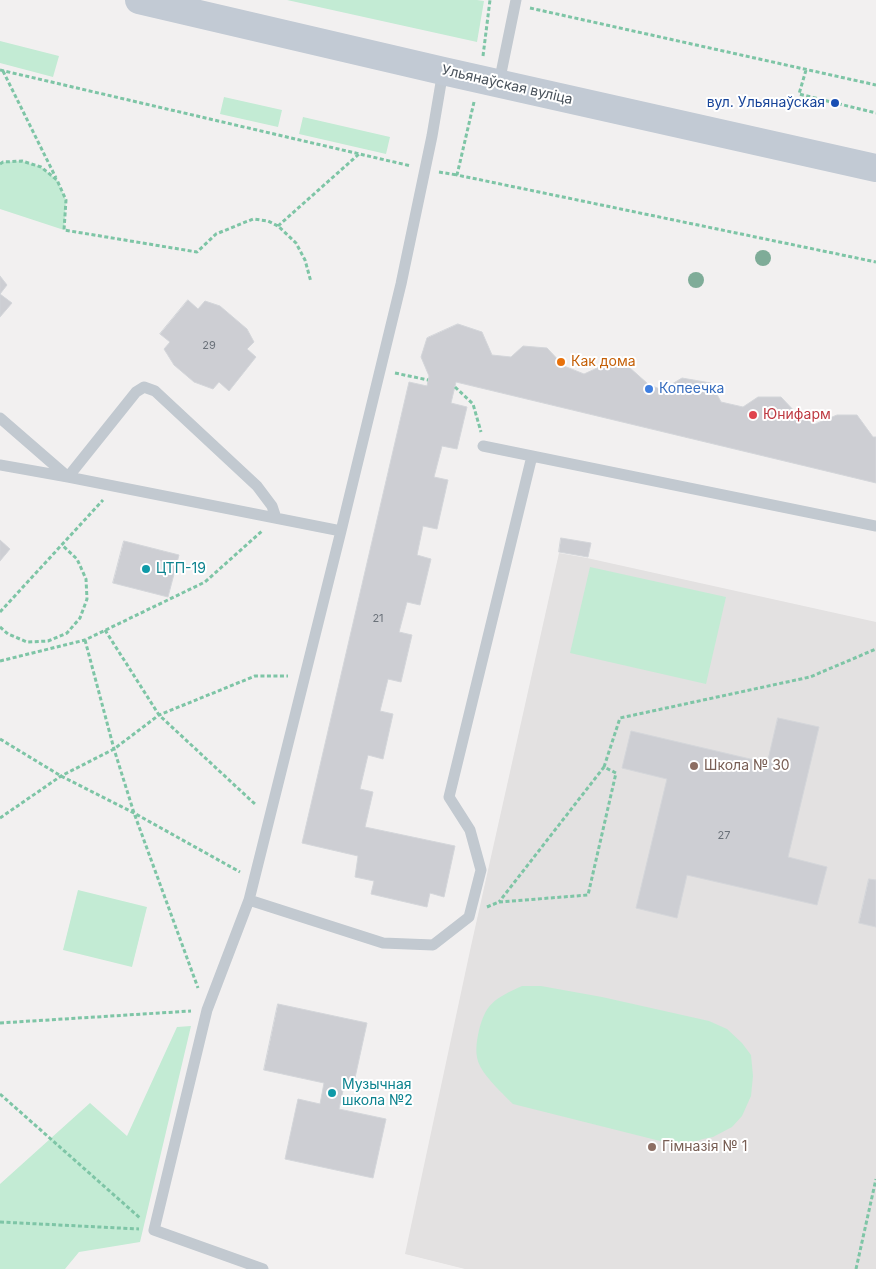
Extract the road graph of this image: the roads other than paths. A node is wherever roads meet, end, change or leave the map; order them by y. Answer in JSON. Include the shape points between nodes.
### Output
{"nodes":[{"id":1,"x":139,"y":0,"type":"edge"},
{"id":2,"x":516,"y":2,"type":"edge"},
{"id":3,"x":443,"y":71,"type":"junction"},
{"id":4,"x":489,"y":81,"type":"junction"},
{"id":5,"x":876,"y":168,"type":"edge"},
{"id":6,"x":0,"y":418,"type":"edge"},
{"id":7,"x":483,"y":446,"type":"road end"},
{"id":8,"x":532,"y":456,"type":"junction"},
{"id":9,"x":0,"y":465,"type":"edge"},
{"id":10,"x":68,"y":477,"type":"junction"},
{"id":11,"x":276,"y":518,"type":"junction"},
{"id":12,"x":876,"y":526,"type":"edge"},
{"id":13,"x":341,"y":531,"type":"junction"},
{"id":14,"x":249,"y":900,"type":"junction"},
{"id":15,"x":263,"y":1269,"type":"edge"}],
"edges":[{"from":1,"to":3,"type":"main road","name":"Ульянаўская вуліца"},
{"from":2,"to":4,"type":"lane"},
{"from":3,"to":4,"type":"main road","name":"Ульянаўская вуліца"},
{"from":3,"to":13,"type":"lane","via":[[401,284]]},
{"from":4,"to":5,"type":"main road","name":"Ульянаўская вуліца"},
{"from":6,"to":10,"type":"lane"},
{"from":7,"to":8,"type":"lane"},
{"from":8,"to":12,"type":"lane"},
{"from":8,"to":14,"type":"lane","via":[[449,797],[470,830],[481,870],[469,917],[432,945],[383,942]]},
{"from":9,"to":10,"type":"lane"},
{"from":10,"to":11,"type":"lane"},
{"from":10,"to":11,"type":"lane","via":[[136,392],[144,387],[155,391],[257,486],[272,506]]},
{"from":11,"to":13,"type":"lane"},
{"from":13,"to":14,"type":"lane"},
{"from":14,"to":15,"type":"lane","via":[[206,1010],[154,1230]]}]}
